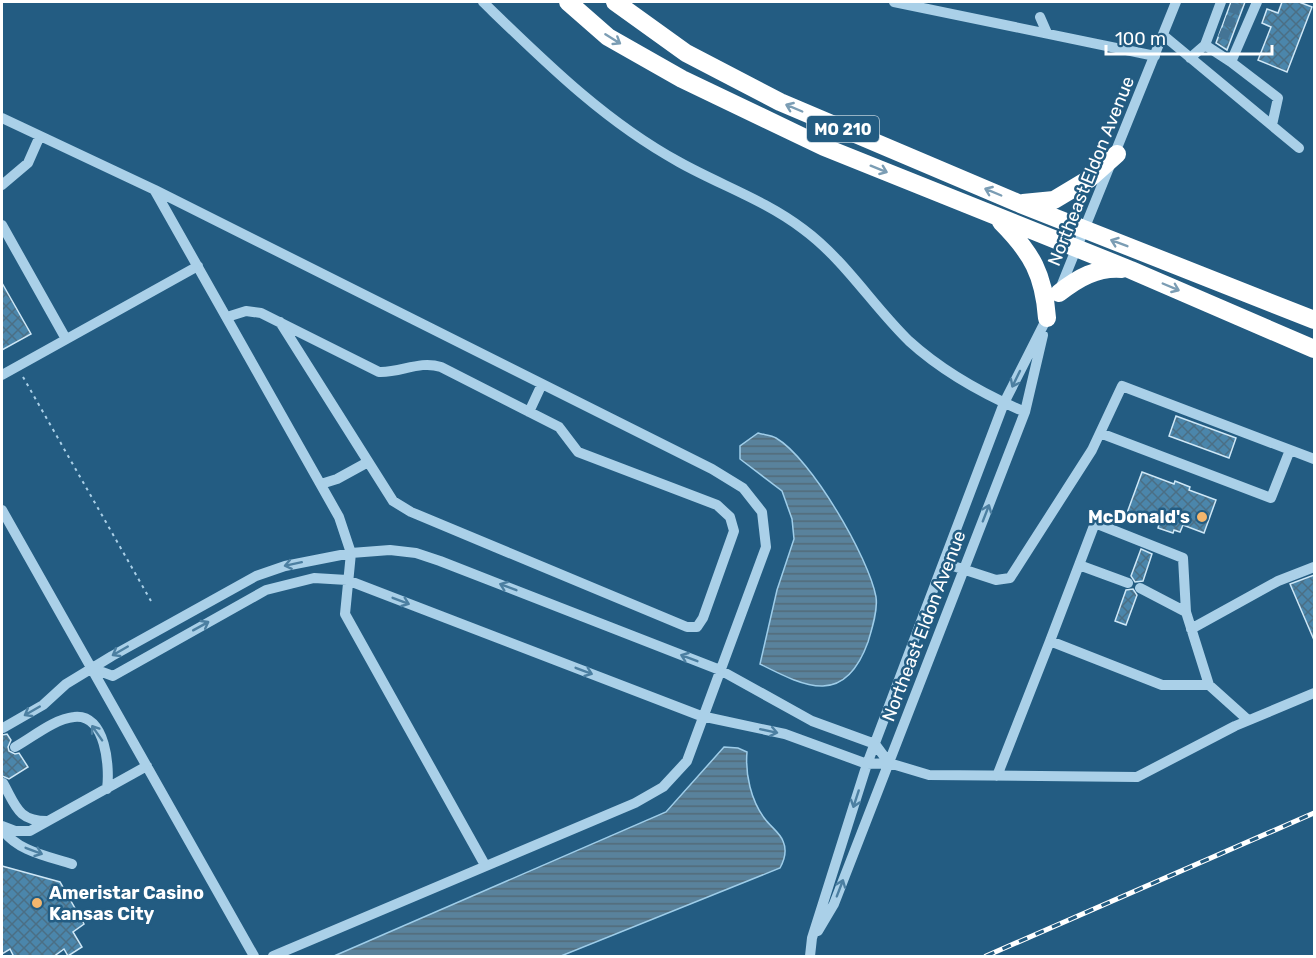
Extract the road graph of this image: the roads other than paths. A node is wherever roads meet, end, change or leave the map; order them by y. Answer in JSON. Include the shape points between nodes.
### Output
{"nodes":[{"id":1,"x":483,"y":2,"type":"edge"},
{"id":2,"x":568,"y":2,"type":"edge"},
{"id":3,"x":615,"y":2,"type":"edge"},
{"id":4,"x":894,"y":2,"type":"edge"},
{"id":5,"x":1176,"y":2,"type":"edge"},
{"id":6,"x":1257,"y":2,"type":"edge"},
{"id":7,"x":1224,"y":4,"type":"edge"},
{"id":8,"x":1040,"y":17,"type":"dead end"},
{"id":9,"x":1047,"y":33,"type":"junction"},
{"id":10,"x":1163,"y":35,"type":"junction"},
{"id":11,"x":1205,"y":45,"type":"junction"},
{"id":12,"x":1155,"y":56,"type":"junction"},
{"id":13,"x":1190,"y":58,"type":"junction"},
{"id":14,"x":1231,"y":62,"type":"junction"},
{"id":15,"x":2,"y":118,"type":"edge"},
{"id":16,"x":1272,"y":125,"type":"junction"},
{"id":17,"x":39,"y":138,"type":"junction"},
{"id":18,"x":1299,"y":148,"type":"dead end"},
{"id":19,"x":1117,"y":154,"type":"junction"},
{"id":20,"x":2,"y":185,"type":"edge"},
{"id":21,"x":155,"y":190,"type":"junction"},
{"id":22,"x":1018,"y":203,"type":"junction"},
{"id":23,"x":994,"y":215,"type":"junction"},
{"id":24,"x":2,"y":225,"type":"edge"},
{"id":25,"x":1086,"y":230,"type":"junction"},
{"id":26,"x":1078,"y":249,"type":"junction"},
{"id":27,"x":198,"y":266,"type":"junction"},
{"id":28,"x":1131,"y":270,"type":"junction"},
{"id":29,"x":1059,"y":293,"type":"junction"},
{"id":30,"x":226,"y":317,"type":"junction"},
{"id":31,"x":1047,"y":318,"type":"junction"},
{"id":32,"x":1314,"y":320,"type":"edge"},
{"id":33,"x":280,"y":322,"type":"junction"},
{"id":34,"x":66,"y":339,"type":"junction"},
{"id":35,"x":1314,"y":349,"type":"edge"},
{"id":36,"x":2,"y":375,"type":"edge"},
{"id":37,"x":542,"y":384,"type":"junction"},
{"id":38,"x":1004,"y":403,"type":"junction"},
{"id":39,"x":529,"y":412,"type":"junction"},
{"id":40,"x":1025,"y":412,"type":"junction"},
{"id":41,"x":1100,"y":433,"type":"junction"},
{"id":42,"x":1290,"y":450,"type":"junction"},
{"id":43,"x":1314,"y":459,"type":"edge"},
{"id":44,"x":368,"y":462,"type":"junction"},
{"id":45,"x":321,"y":484,"type":"junction"},
{"id":46,"x":2,"y":510,"type":"edge"},
{"id":47,"x":351,"y":553,"type":"junction"},
{"id":48,"x":944,"y":563,"type":"junction"},
{"id":49,"x":1079,"y":565,"type":"junction"},
{"id":50,"x":1314,"y":567,"type":"edge"},
{"id":51,"x":964,"y":570,"type":"junction"},
{"id":52,"x":347,"y":580,"type":"junction"},
{"id":53,"x":1128,"y":583,"type":"dead end"},
{"id":54,"x":1140,"y":588,"type":"dead end"},
{"id":55,"x":1186,"y":612,"type":"junction"},
{"id":56,"x":1191,"y":629,"type":"junction"},
{"id":57,"x":1050,"y":641,"type":"junction"},
{"id":58,"x":94,"y":669,"type":"junction"},
{"id":59,"x":720,"y":670,"type":"junction"},
{"id":60,"x":1209,"y":685,"type":"junction"},
{"id":61,"x":1314,"y":693,"type":"edge"},
{"id":62,"x":701,"y":717,"type":"junction"},
{"id":63,"x":1248,"y":720,"type":"junction"},
{"id":64,"x":3,"y":728,"type":"dead end"},
{"id":65,"x":875,"y":744,"type":"junction"},
{"id":66,"x":15,"y":747,"type":"dead end"},
{"id":67,"x":889,"y":763,"type":"junction"},
{"id":68,"x":867,"y":764,"type":"junction"},
{"id":69,"x":147,"y":766,"type":"junction"},
{"id":70,"x":997,"y":776,"type":"junction"},
{"id":71,"x":3,"y":783,"type":"dead end"},
{"id":72,"x":107,"y":789,"type":"junction"},
{"id":73,"x":50,"y":821,"type":"junction"},
{"id":74,"x":2,"y":827,"type":"edge"},
{"id":75,"x":72,"y":864,"type":"dead end"},
{"id":76,"x":485,"y":865,"type":"junction"},
{"id":77,"x":812,"y":938,"type":"junction"},
{"id":78,"x":254,"y":957,"type":"edge"},
{"id":79,"x":273,"y":957,"type":"edge"},
{"id":80,"x":810,"y":957,"type":"edge"}],
"edges":[{"from":1,"to":38,"type":"street","via":[[558,75],[627,130],[679,163],[763,203],[803,229],[837,257],[909,340],[947,372]]},
{"from":2,"to":23,"type":"highway","number":"MO 210","one_way":true,"via":[[608,37],[682,79],[824,147]]},
{"from":22,"to":3,"type":"highway","number":"MO 210","one_way":true,"via":[[780,102],[686,53]]},
{"from":4,"to":9,"type":"street"},
{"from":5,"to":10,"type":"street","name":"Northeast Eldon Avenue"},
{"from":6,"to":14,"type":"street","via":[[1247,12]]},
{"from":7,"to":11,"type":"street"},
{"from":8,"to":9,"type":"street"},
{"from":9,"to":12,"type":"street"},
{"from":10,"to":12,"type":"street","name":"Northeast Eldon Avenue"},
{"from":10,"to":13,"type":"street"},
{"from":11,"to":13,"type":"street"},
{"from":11,"to":14,"type":"street"},
{"from":12,"to":19,"type":"street","name":"Northeast Eldon Avenue"},
{"from":13,"to":16,"type":"street"},
{"from":14,"to":16,"type":"street","via":[[1278,98]]},
{"from":15,"to":17,"type":"street"},
{"from":16,"to":18,"type":"street"},
{"from":17,"to":20,"type":"street","via":[[28,164]]},
{"from":17,"to":21,"type":"street"},
{"from":19,"to":22,"type":"highway","via":[[1089,179],[1054,200]]},
{"from":19,"to":25,"type":"street","name":"Northeast Eldon Avenue"},
{"from":21,"to":27,"type":"street"},
{"from":21,"to":37,"type":"street"},
{"from":22,"to":25,"type":"highway","number":"MO 210"},
{"from":23,"to":26,"type":"highway","number":"MO 210"},
{"from":23,"to":31,"type":"highway","via":[[1028,252],[1042,281]]},
{"from":24,"to":34,"type":"street"},
{"from":25,"to":26,"type":"street","name":"Northeast Eldon Avenue"},
{"from":32,"to":25,"type":"highway","number":"MO 210","one_way":true},
{"from":26,"to":28,"type":"highway","number":"MO 210"},
{"from":26,"to":29,"type":"street","name":"Northeast Eldon Avenue"},
{"from":27,"to":30,"type":"street"},
{"from":27,"to":34,"type":"street"},
{"from":28,"to":29,"type":"highway","via":[[1099,270],[1075,280]]},
{"from":28,"to":35,"type":"highway","number":"MO 210","one_way":true},
{"from":29,"to":31,"type":"street","name":"Northeast Eldon Avenue"},
{"from":30,"to":33,"type":"street","via":[[246,311]]},
{"from":30,"to":45,"type":"street"},
{"from":31,"to":38,"type":"street","name":"Northeast Eldon Avenue","one_way":true},
{"from":31,"to":40,"type":"street","name":"Northeast Eldon Avenue"},
{"from":33,"to":39,"type":"street","via":[[379,372],[393,373],[428,363]]},
{"from":33,"to":44,"type":"street"},
{"from":34,"to":36,"type":"street"},
{"from":37,"to":39,"type":"street"},
{"from":37,"to":59,"type":"street","via":[[719,474],[743,488],[762,512],[766,547]]},
{"from":38,"to":40,"type":"street"},
{"from":38,"to":48,"type":"street","name":"Northeast Eldon Avenue"},
{"from":39,"to":44,"type":"street","via":[[559,427],[578,452],[717,505],[730,517],[734,531],[697,627],[687,627],[411,512],[393,501]]},
{"from":51,"to":40,"type":"street","name":"Northeast Eldon Avenue","one_way":true},
{"from":41,"to":42,"type":"street","via":[[1122,386]]},
{"from":41,"to":42,"type":"street","via":[[1271,498]]},
{"from":41,"to":51,"type":"street","via":[[1010,578],[996,580]]},
{"from":42,"to":43,"type":"street"},
{"from":44,"to":45,"type":"street"},
{"from":45,"to":47,"type":"street","via":[[339,517]]},
{"from":46,"to":58,"type":"street"},
{"from":47,"to":52,"type":"street"},
{"from":47,"to":58,"type":"street","one_way":true,"via":[[256,576]]},
{"from":59,"to":47,"type":"street","one_way":true,"via":[[440,561],[390,550]]},
{"from":48,"to":51,"type":"street"},
{"from":48,"to":65,"type":"street","name":"Northeast Eldon Avenue"},
{"from":49,"to":53,"type":"street"},
{"from":49,"to":55,"type":"street","via":[[1095,523],[1183,558]]},
{"from":49,"to":57,"type":"street"},
{"from":50,"to":56,"type":"street","via":[[1278,581]]},
{"from":51,"to":67,"type":"street","name":"Northeast Eldon Avenue"},
{"from":58,"to":52,"type":"street","one_way":true,"via":[[113,676],[266,590],[314,578]]},
{"from":52,"to":62,"type":"street","one_way":true},
{"from":52,"to":76,"type":"street","via":[[345,614]]},
{"from":54,"to":55,"type":"street"},
{"from":55,"to":56,"type":"street"},
{"from":56,"to":60,"type":"street"},
{"from":57,"to":60,"type":"street","via":[[1162,685]]},
{"from":57,"to":70,"type":"street"},
{"from":58,"to":64,"type":"street","one_way":true},
{"from":58,"to":69,"type":"street"},
{"from":59,"to":62,"type":"street"},
{"from":59,"to":65,"type":"street","via":[[812,721]]},
{"from":60,"to":63,"type":"street"},
{"from":61,"to":63,"type":"street"},
{"from":62,"to":68,"type":"street","one_way":true,"via":[[785,734]]},
{"from":62,"to":76,"type":"street","via":[[687,761],[663,787],[635,803]]},
{"from":63,"to":70,"type":"street","via":[[1137,777]]},
{"from":65,"to":67,"type":"street"},
{"from":65,"to":68,"type":"street","name":"Northeast Eldon Avenue"},
{"from":72,"to":66,"type":"street","one_way":true,"via":[[109,760],[104,743],[86,720],[76,716],[60,721]]},
{"from":67,"to":68,"type":"street"},
{"from":67,"to":70,"type":"street","via":[[929,776]]},
{"from":77,"to":67,"type":"street","name":"Northeast Eldon Avenue","one_way":true,"via":[[834,904]]},
{"from":68,"to":77,"type":"street","name":"Northeast Eldon Avenue","one_way":true},
{"from":69,"to":72,"type":"street"},
{"from":69,"to":78,"type":"street"},
{"from":71,"to":73,"type":"street","via":[[20,814],[33,821]]},
{"from":72,"to":73,"type":"street"},
{"from":73,"to":74,"type":"street","via":[[30,831]]},
{"from":74,"to":75,"type":"street","one_way":true,"via":[[8,838],[30,851]]},
{"from":76,"to":79,"type":"street"},
{"from":77,"to":80,"type":"street","name":"Northeast Eldon Avenue"}]}
